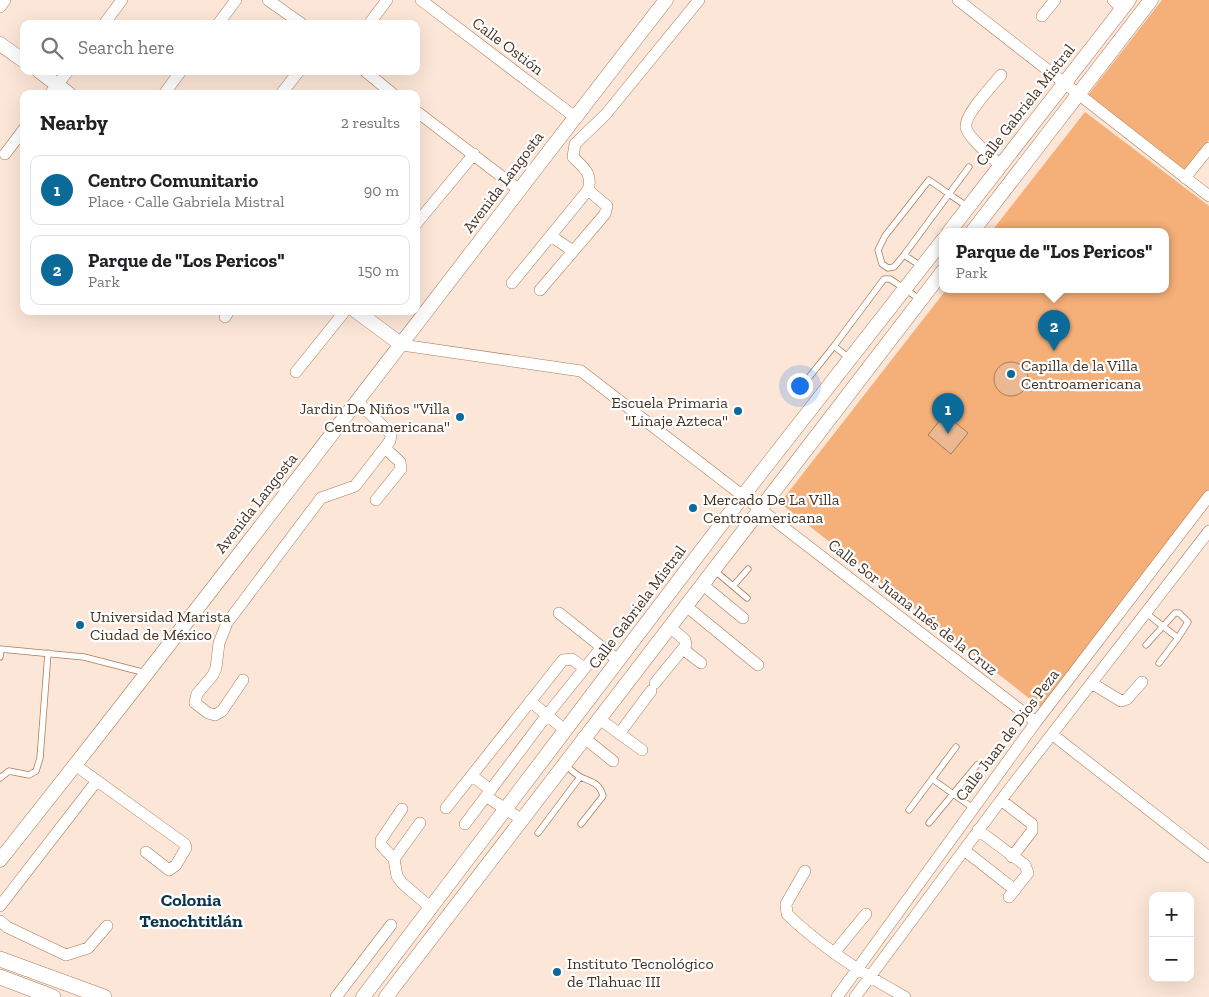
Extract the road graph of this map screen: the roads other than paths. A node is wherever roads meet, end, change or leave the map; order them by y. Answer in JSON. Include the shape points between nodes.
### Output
{"nodes":[{"id":1,"x":6,"y":0,"type":"edge"},
{"id":2,"x":122,"y":0,"type":"edge"},
{"id":3,"x":236,"y":0,"type":"edge"},
{"id":4,"x":268,"y":0,"type":"edge"},
{"id":5,"x":387,"y":0,"type":"edge"},
{"id":6,"x":421,"y":0,"type":"edge"},
{"id":7,"x":699,"y":0,"type":"edge"},
{"id":8,"x":958,"y":0,"type":"edge"},
{"id":9,"x":1055,"y":0,"type":"edge"},
{"id":10,"x":1151,"y":0,"type":"edge"},
{"id":11,"x":664,"y":1,"type":"edge"},
{"id":12,"x":1122,"y":3,"type":"edge"},
{"id":13,"x":0,"y":7,"type":"edge"},
{"id":14,"x":1042,"y":16,"type":"dead end"},
{"id":15,"x":107,"y":20,"type":"edge"},
{"id":16,"x":221,"y":20,"type":"edge"},
{"id":17,"x":296,"y":20,"type":"edge"},
{"id":18,"x":372,"y":20,"type":"edge"},
{"id":19,"x":0,"y":44,"type":"edge"},
{"id":20,"x":20,"y":58,"type":"edge"},
{"id":21,"x":42,"y":75,"type":"edge"},
{"id":22,"x":65,"y":75,"type":"edge"},
{"id":23,"x":179,"y":75,"type":"edge"},
{"id":24,"x":296,"y":75,"type":"edge"},
{"id":25,"x":370,"y":75,"type":"edge"},
{"id":26,"x":1001,"y":75,"type":"dead end"},
{"id":27,"x":1065,"y":84,"type":"junction"},
{"id":28,"x":54,"y":89,"type":"edge"},
{"id":29,"x":167,"y":90,"type":"edge"},
{"id":30,"x":284,"y":90,"type":"edge"},
{"id":31,"x":388,"y":90,"type":"edge"},
{"id":32,"x":1077,"y":93,"type":"junction"},
{"id":33,"x":420,"y":114,"type":"edge"},
{"id":34,"x":575,"y":117,"type":"junction"},
{"id":35,"x":20,"y":134,"type":"edge"},
{"id":36,"x":1209,"y":148,"type":"edge"},
{"id":37,"x":5,"y":154,"type":"dead end"},
{"id":38,"x":474,"y":154,"type":"junction"},
{"id":39,"x":1000,"y":165,"type":"junction"},
{"id":40,"x":969,"y":167,"type":"dead end"},
{"id":41,"x":1185,"y":178,"type":"junction"},
{"id":42,"x":518,"y":189,"type":"junction"},
{"id":43,"x":588,"y":190,"type":"junction"},
{"id":44,"x":949,"y":194,"type":"junction"},
{"id":45,"x":1209,"y":196,"type":"edge"},
{"id":46,"x":968,"y":208,"type":"junction"},
{"id":47,"x":420,"y":219,"type":"edge"},
{"id":48,"x":952,"y":228,"type":"edge"},
{"id":49,"x":975,"y":228,"type":"edge"},
{"id":50,"x":551,"y":236,"type":"junction"},
{"id":51,"x":939,"y":245,"type":"edge"},
{"id":52,"x":574,"y":251,"type":"junction"},
{"id":53,"x":904,"y":255,"type":"junction"},
{"id":54,"x":922,"y":267,"type":"junction"},
{"id":55,"x":939,"y":276,"type":"edge"},
{"id":56,"x":512,"y":283,"type":"dead end"},
{"id":57,"x":905,"y":289,"type":"junction"},
{"id":58,"x":540,"y":290,"type":"dead end"},
{"id":59,"x":921,"y":300,"type":"junction"},
{"id":60,"x":342,"y":315,"type":"edge"},
{"id":61,"x":361,"y":315,"type":"edge"},
{"id":62,"x":402,"y":345,"type":"junction"},
{"id":63,"x":834,"y":346,"type":"junction"},
{"id":64,"x":850,"y":359,"type":"junction"},
{"id":65,"x":296,"y":372,"type":"dead end"},
{"id":66,"x":810,"y":376,"type":"dead end"},
{"id":67,"x":357,"y":401,"type":"junction"},
{"id":68,"x":385,"y":448,"type":"junction"},
{"id":69,"x":1209,"y":496,"type":"edge"},
{"id":70,"x":742,"y":497,"type":"junction"},
{"id":71,"x":376,"y":500,"type":"dead end"},
{"id":72,"x":761,"y":511,"type":"junction"},
{"id":73,"x":1209,"y":532,"type":"edge"},
{"id":74,"x":748,"y":569,"type":"dead end"},
{"id":75,"x":714,"y":570,"type":"junction"},
{"id":76,"x":703,"y":585,"type":"junction"},
{"id":77,"x":734,"y":586,"type":"junction"},
{"id":78,"x":747,"y":598,"type":"dead end"},
{"id":79,"x":686,"y":606,"type":"junction"},
{"id":80,"x":559,"y":613,"type":"dead end"},
{"id":81,"x":1146,"y":613,"type":"junction"},
{"id":82,"x":743,"y":618,"type":"dead end"},
{"id":83,"x":1161,"y":625,"type":"junction"},
{"id":84,"x":670,"y":627,"type":"junction"},
{"id":85,"x":1178,"y":638,"type":"junction"},
{"id":86,"x":1146,"y":645,"type":"dead end"},
{"id":87,"x":601,"y":648,"type":"junction"},
{"id":88,"x":0,"y":649,"type":"edge"},
{"id":89,"x":683,"y":649,"type":"junction"},
{"id":90,"x":48,"y":653,"type":"junction"},
{"id":91,"x":0,"y":657,"type":"edge"},
{"id":92,"x":619,"y":661,"type":"junction"},
{"id":93,"x":701,"y":663,"type":"dead end"},
{"id":94,"x":1159,"y":663,"type":"dead end"},
{"id":95,"x":758,"y":665,"type":"dead end"},
{"id":96,"x":584,"y":668,"type":"junction"},
{"id":97,"x":146,"y":673,"type":"junction"},
{"id":98,"x":243,"y":680,"type":"dead end"},
{"id":99,"x":1142,"y":682,"type":"dead end"},
{"id":100,"x":1093,"y":684,"type":"junction"},
{"id":101,"x":530,"y":701,"type":"junction"},
{"id":102,"x":547,"y":715,"type":"junction"},
{"id":103,"x":598,"y":718,"type":"junction"},
{"id":104,"x":1036,"y":722,"type":"junction"},
{"id":105,"x":566,"y":731,"type":"junction"},
{"id":106,"x":619,"y":734,"type":"junction"},
{"id":107,"x":1053,"y":734,"type":"junction"},
{"id":108,"x":583,"y":738,"type":"junction"},
{"id":109,"x":956,"y":747,"type":"dead end"},
{"id":110,"x":642,"y":750,"type":"dead end"},
{"id":111,"x":613,"y":761,"type":"dead end"},
{"id":112,"x":564,"y":764,"type":"junction"},
{"id":113,"x":977,"y":764,"type":"dead end"},
{"id":114,"x":75,"y":766,"type":"junction"},
{"id":115,"x":472,"y":776,"type":"junction"},
{"id":116,"x":580,"y":777,"type":"junction"},
{"id":117,"x":0,"y":778,"type":"edge"},
{"id":118,"x":932,"y":779,"type":"junction"},
{"id":119,"x":96,"y":782,"type":"junction"},
{"id":120,"x":954,"y":792,"type":"junction"},
{"id":121,"x":489,"y":793,"type":"junction"},
{"id":122,"x":1001,"y":800,"type":"junction"},
{"id":123,"x":446,"y":808,"type":"dead end"},
{"id":124,"x":505,"y":808,"type":"junction"},
{"id":125,"x":973,"y":808,"type":"junction"},
{"id":126,"x":402,"y":809,"type":"dead end"},
{"id":127,"x":909,"y":810,"type":"dead end"},
{"id":128,"x":520,"y":819,"type":"junction"},
{"id":129,"x":420,"y":823,"type":"dead end"},
{"id":130,"x":929,"y":823,"type":"dead end"},
{"id":131,"x":465,"y":824,"type":"dead end"},
{"id":132,"x":581,"y":824,"type":"dead end"},
{"id":133,"x":978,"y":830,"type":"junction"},
{"id":134,"x":538,"y":832,"type":"dead end"},
{"id":135,"x":964,"y":850,"type":"junction"},
{"id":136,"x":146,"y":852,"type":"dead end"},
{"id":137,"x":1012,"y":857,"type":"junction"},
{"id":138,"x":1209,"y":857,"type":"edge"},
{"id":139,"x":394,"y":859,"type":"junction"},
{"id":140,"x":0,"y":860,"type":"edge"},
{"id":141,"x":805,"y":871,"type":"dead end"},
{"id":142,"x":0,"y":906,"type":"edge"},
{"id":143,"x":430,"y":907,"type":"junction"},
{"id":144,"x":866,"y":914,"type":"dead end"},
{"id":145,"x":0,"y":921,"type":"edge"},
{"id":146,"x":391,"y":925,"type":"dead end"},
{"id":147,"x":107,"y":926,"type":"dead end"},
{"id":148,"x":834,"y":953,"type":"junction"},
{"id":149,"x":0,"y":960,"type":"edge"},
{"id":150,"x":858,"y":969,"type":"junction"},
{"id":151,"x":0,"y":977,"type":"edge"},
{"id":152,"x":869,"y":977,"type":"junction"},
{"id":153,"x":52,"y":997,"type":"edge"},
{"id":154,"x":104,"y":997,"type":"edge"},
{"id":155,"x":336,"y":997,"type":"edge"},
{"id":156,"x":363,"y":997,"type":"edge"},
{"id":157,"x":386,"y":997,"type":"edge"},
{"id":158,"x":837,"y":997,"type":"edge"},
{"id":159,"x":855,"y":997,"type":"edge"},
{"id":160,"x":905,"y":997,"type":"edge"}],
"edges":[{"from":1,"to":13,"type":"street"},
{"from":2,"to":15,"type":"street"},
{"from":3,"to":16,"type":"street"},
{"from":4,"to":17,"type":"street"},
{"from":5,"to":18,"type":"street"},
{"from":6,"to":34,"type":"street","name":"Calle Ostión"},
{"from":7,"to":43,"type":"street","via":[[606,114],[576,144],[574,157],[589,174]]},
{"from":8,"to":27,"type":"street"},
{"from":9,"to":14,"type":"street"},
{"from":10,"to":32,"type":"street"},
{"from":11,"to":34,"type":"street","name":"Avenida Langosta"},
{"from":12,"to":27,"type":"street","name":"Calle Gabriela Mistral"},
{"from":19,"to":20,"type":"street"},
{"from":21,"to":28,"type":"street"},
{"from":22,"to":28,"type":"street"},
{"from":23,"to":29,"type":"street"},
{"from":24,"to":30,"type":"street"},
{"from":25,"to":31,"type":"street"},
{"from":26,"to":39,"type":"street","via":[[968,117],[966,127],[968,134]]},
{"from":27,"to":32,"type":"street"},
{"from":27,"to":39,"type":"street","name":"Calle Gabriela Mistral"},
{"from":32,"to":41,"type":"street"},
{"from":32,"to":49,"type":"street"},
{"from":33,"to":38,"type":"street"},
{"from":34,"to":42,"type":"street","name":"Avenida Langosta"},
{"from":35,"to":37,"type":"street"},
{"from":36,"to":41,"type":"street"},
{"from":38,"to":42,"type":"street"},
{"from":38,"to":47,"type":"street"},
{"from":39,"to":46,"type":"street","name":"Calle Gabriela Mistral"},
{"from":40,"to":44,"type":"lane"},
{"from":41,"to":45,"type":"street"},
{"from":42,"to":62,"type":"street","name":"Avenida Langosta"},
{"from":43,"to":50,"type":"street"},
{"from":43,"to":52,"type":"street","via":[[607,209]]},
{"from":44,"to":46,"type":"lane"},
{"from":44,"to":53,"type":"lane"},
{"from":44,"to":53,"type":"lane","via":[[929,180],[885,236],[878,250],[882,264],[888,268],[894,266]]},
{"from":46,"to":48,"type":"street","name":"Calle Gabriela Mistral"},
{"from":50,"to":52,"type":"street"},
{"from":50,"to":56,"type":"street"},
{"from":51,"to":54,"type":"street","name":"Calle Gabriela Mistral"},
{"from":52,"to":58,"type":"street"},
{"from":53,"to":54,"type":"lane"},
{"from":54,"to":57,"type":"street","name":"Calle Gabriela Mistral"},
{"from":55,"to":59,"type":"street"},
{"from":57,"to":59,"type":"lane"},
{"from":57,"to":63,"type":"lane","via":[[890,279],[884,279]]},
{"from":57,"to":64,"type":"street","name":"Calle Gabriela Mistral"},
{"from":59,"to":72,"type":"street"},
{"from":60,"to":65,"type":"street"},
{"from":61,"to":62,"type":"street"},
{"from":62,"to":67,"type":"street","name":"Avenida Langosta"},
{"from":62,"to":70,"type":"street","name":"Calle Sor Juana Inés de la Cruz","via":[[581,371]]},
{"from":63,"to":64,"type":"lane"},
{"from":63,"to":66,"type":"lane"},
{"from":64,"to":70,"type":"street","name":"Calle Gabriela Mistral"},
{"from":67,"to":68,"type":"street","via":[[391,434]]},
{"from":67,"to":97,"type":"street","name":"Avenida Langosta"},
{"from":68,"to":71,"type":"street","via":[[400,462],[401,469]]},
{"from":68,"to":98,"type":"street","via":[[355,486],[321,498],[227,623],[219,643],[213,676],[197,694],[195,703],[208,714],[215,715],[222,711]]},
{"from":69,"to":104,"type":"street","name":"Calle Juan de Dios Peza"},
{"from":70,"to":72,"type":"street","name":"Calle Sor Juana Inés de la Cruz"},
{"from":70,"to":92,"type":"street","name":"Calle Gabriela Mistral"},
{"from":72,"to":75,"type":"street"},
{"from":72,"to":104,"type":"street","name":"Calle Sor Juana Inés de la Cruz"},
{"from":73,"to":81,"type":"street"},
{"from":74,"to":77,"type":"lane"},
{"from":75,"to":76,"type":"street"},
{"from":75,"to":77,"type":"lane"},
{"from":76,"to":79,"type":"street"},
{"from":76,"to":82,"type":"street"},
{"from":77,"to":78,"type":"lane"},
{"from":79,"to":84,"type":"street"},
{"from":79,"to":95,"type":"street"},
{"from":80,"to":87,"type":"street"},
{"from":81,"to":83,"type":"lane"},
{"from":81,"to":100,"type":"street"},
{"from":83,"to":85,"type":"lane"},
{"from":83,"to":85,"type":"lane","via":[[1174,612],[1187,619],[1188,625]]},
{"from":83,"to":86,"type":"lane"},
{"from":84,"to":89,"type":"street","via":[[685,640]]},
{"from":84,"to":103,"type":"street"},
{"from":85,"to":94,"type":"lane"},
{"from":87,"to":92,"type":"street"},
{"from":87,"to":96,"type":"street"},
{"from":88,"to":90,"type":"lane"},
{"from":88,"to":91,"type":"lane"},
{"from":89,"to":93,"type":"street"},
{"from":89,"to":106,"type":"street"},
{"from":90,"to":97,"type":"lane","via":[[84,657]]},
{"from":90,"to":117,"type":"lane","via":[[40,758],[36,771],[29,775],[9,771]]},
{"from":92,"to":105,"type":"street","name":"Calle Gabriela Mistral"},
{"from":96,"to":101,"type":"street","via":[[572,659],[563,660]]},
{"from":96,"to":102,"type":"street"},
{"from":97,"to":114,"type":"street","name":"Avenida Langosta"},
{"from":99,"to":100,"type":"street","via":[[1122,701]]},
{"from":100,"to":107,"type":"street"},
{"from":101,"to":102,"type":"street"},
{"from":101,"to":115,"type":"street"},
{"from":102,"to":105,"type":"street"},
{"from":102,"to":121,"type":"street"},
{"from":103,"to":106,"type":"street"},
{"from":103,"to":108,"type":"street"},
{"from":104,"to":125,"type":"street","name":"Calle Juan de Dios Peza"},
{"from":105,"to":124,"type":"street","name":"Calle Gabriela Mistral"},
{"from":106,"to":110,"type":"street"},
{"from":107,"to":122,"type":"street"},
{"from":107,"to":138,"type":"street"},
{"from":108,"to":111,"type":"street"},
{"from":108,"to":112,"type":"street"},
{"from":109,"to":118,"type":"lane"},
{"from":112,"to":116,"type":"lane"},
{"from":112,"to":128,"type":"street"},
{"from":113,"to":120,"type":"lane"},
{"from":114,"to":119,"type":"street"},
{"from":114,"to":140,"type":"street","name":"Avenida Langosta"},
{"from":115,"to":121,"type":"street"},
{"from":115,"to":123,"type":"street"},
{"from":116,"to":132,"type":"lane","via":[[590,778],[603,796]]},
{"from":116,"to":134,"type":"lane"},
{"from":118,"to":120,"type":"lane"},
{"from":118,"to":127,"type":"lane"},
{"from":119,"to":136,"type":"street","via":[[186,848],[169,870]]},
{"from":119,"to":142,"type":"street"},
{"from":120,"to":125,"type":"lane"},
{"from":120,"to":130,"type":"lane"},
{"from":121,"to":124,"type":"street"},
{"from":121,"to":131,"type":"street"},
{"from":122,"to":133,"type":"street"},
{"from":122,"to":137,"type":"street","via":[[1032,824],[1032,831]]},
{"from":124,"to":128,"type":"street"},
{"from":124,"to":143,"type":"street","name":"Calle Gabriela Mistral"},
{"from":125,"to":150,"type":"street","name":"Calle Juan de Dios Peza"},
{"from":126,"to":139,"type":"street","via":[[381,840],[381,845]]},
{"from":128,"to":157,"type":"street"},
{"from":129,"to":139,"type":"street"},
{"from":133,"to":135,"type":"street"},
{"from":133,"to":137,"type":"street"},
{"from":135,"to":137,"type":"street","via":[[1012,894],[1028,874],[1025,866]]},
{"from":135,"to":152,"type":"street"},
{"from":139,"to":143,"type":"street","via":[[402,883]]},
{"from":141,"to":148,"type":"street","via":[[786,904],[788,914]]},
{"from":143,"to":156,"type":"street","name":"Calle Gabriela Mistral"},
{"from":144,"to":148,"type":"street"},
{"from":145,"to":147,"type":"street","via":[[66,955],[88,948]]},
{"from":146,"to":155,"type":"street"},
{"from":148,"to":150,"type":"street"},
{"from":149,"to":154,"type":"main road"},
{"from":150,"to":152,"type":"street"},
{"from":150,"to":158,"type":"street","name":"Calle Juan de Dios Peza"},
{"from":151,"to":153,"type":"main road"},
{"from":152,"to":159,"type":"street"},
{"from":152,"to":160,"type":"street"}]}
